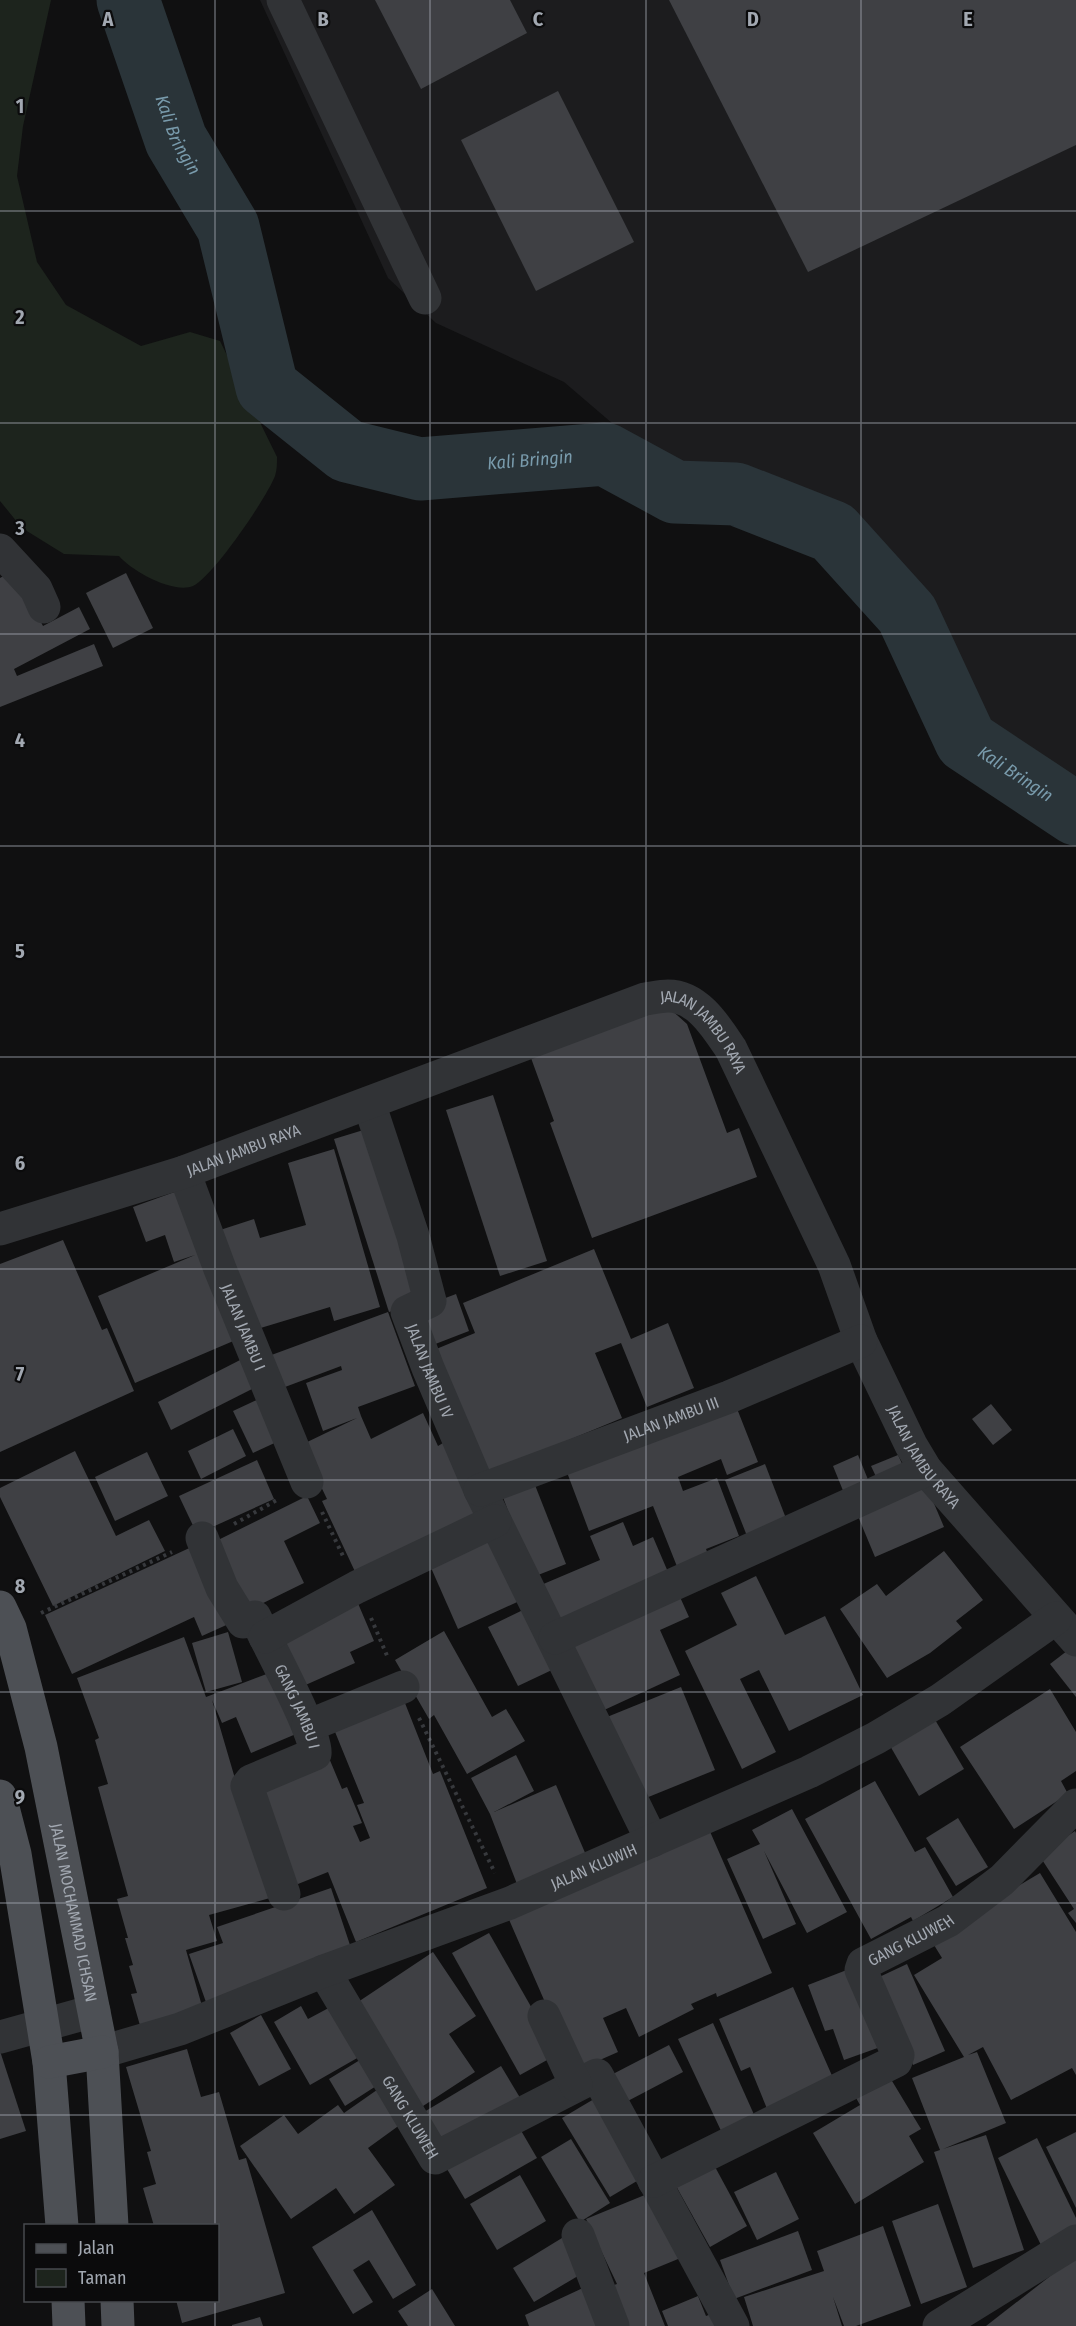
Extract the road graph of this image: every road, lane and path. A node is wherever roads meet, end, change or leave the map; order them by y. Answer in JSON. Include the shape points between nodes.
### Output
{"nodes":[{"id":1,"x":283,"y":0,"type":"edge"},
{"id":2,"x":425,"y":298,"type":"dead end"},
{"id":3,"x":1,"y":553,"type":"edge"},
{"id":4,"x":44,"y":607,"type":"dead end"},
{"id":5,"x":369,"y":1103,"type":"junction"},
{"id":6,"x":184,"y":1172,"type":"junction"},
{"id":7,"x":0,"y":1229,"type":"edge"},
{"id":8,"x":861,"y":1341,"type":"junction"},
{"id":9,"x":926,"y":1470,"type":"junction"},
{"id":10,"x":307,"y":1482,"type":"joint"},
{"id":11,"x":480,"y":1490,"type":"junction"},
{"id":12,"x":495,"y":1521,"type":"junction"},
{"id":13,"x":202,"y":1538,"type":"junction"},
{"id":14,"x":5,"y":1617,"type":"edge"},
{"id":15,"x":1066,"y":1629,"type":"edge"},
{"id":16,"x":265,"y":1637,"type":"junction"},
{"id":17,"x":555,"y":1638,"type":"junction"},
{"id":18,"x":403,"y":1687,"type":"dead end"},
{"id":19,"x":308,"y":1726,"type":"junction"},
{"id":20,"x":0,"y":1796,"type":"edge"},
{"id":21,"x":1076,"y":1805,"type":"edge"},
{"id":22,"x":652,"y":1841,"type":"junction"},
{"id":23,"x":284,"y":1894,"type":"dead end"},
{"id":24,"x":324,"y":1971,"type":"junction"},
{"id":25,"x":94,"y":2011,"type":"junction"},
{"id":26,"x":544,"y":2016,"type":"dead end"},
{"id":27,"x":44,"y":2024,"type":"junction"},
{"id":28,"x":0,"y":2037,"type":"edge"},
{"id":29,"x":102,"y":2052,"type":"junction"},
{"id":30,"x":50,"y":2062,"type":"junction"},
{"id":31,"x":576,"y":2085,"type":"junction"},
{"id":32,"x":654,"y":2181,"type":"junction"},
{"id":33,"x":62,"y":2224,"type":"edge"},
{"id":34,"x":112,"y":2224,"type":"edge"},
{"id":35,"x":578,"y":2235,"type":"dead end"},
{"id":36,"x":1076,"y":2241,"type":"edge"},
{"id":37,"x":68,"y":2302,"type":"edge"},
{"id":38,"x":117,"y":2302,"type":"edge"},
{"id":39,"x":952,"y":2323,"type":"edge"},
{"id":40,"x":69,"y":2326,"type":"edge"},
{"id":41,"x":118,"y":2326,"type":"edge"},
{"id":42,"x":613,"y":2326,"type":"edge"},
{"id":43,"x":733,"y":2326,"type":"edge"}],
"edges":[{"from":1,"to":2,"type":"street"},
{"from":3,"to":4,"type":"street","via":[[36,589]]},
{"from":5,"to":6,"type":"street","name":"JALAN JAMBU RAYA"},
{"from":5,"to":8,"type":"street","name":"JALAN JAMBU RAYA","via":[[645,999],[670,996],[691,1003],[713,1022],[731,1049],[834,1265]]},
{"from":5,"to":11,"type":"street","name":"JALAN JAMBU IV","via":[[430,1301],[408,1312]]},
{"from":6,"to":7,"type":"street","name":"JALAN JAMBU RAYA"},
{"from":6,"to":10,"type":"street","name":"JALAN JAMBU I"},
{"from":8,"to":9,"type":"street","name":"JALAN JAMBU RAYA"},
{"from":8,"to":11,"type":"street","name":"JALAN JAMBU III","via":[[729,1396]]},
{"from":9,"to":15,"type":"street","name":"JALAN JAMBU RAYA"},
{"from":9,"to":17,"type":"street"},
{"from":10,"to":13,"type":"path"},
{"from":11,"to":12,"type":"street","name":"JALAN JAMBU IV"},
{"from":12,"to":16,"type":"street","via":[[357,1587]]},
{"from":12,"to":17,"type":"street","name":"JALAN JAMBU IV"},
{"from":13,"to":14,"type":"path"},
{"from":13,"to":16,"type":"street","name":"GANG JAMBU I","via":[[222,1588],[243,1622],[255,1617]]},
{"from":14,"to":25,"type":"main road","name":"JALAN MOCHAMMAD ICHSAN","via":[[41,1747]]},
{"from":15,"to":22,"type":"street","name":"JALAN KLUWIH","via":[[876,1738]]},
{"from":16,"to":19,"type":"street","name":"GANG JAMBU I"},
{"from":17,"to":22,"type":"street","name":"JALAN JAMBU IV"},
{"from":18,"to":19,"type":"street"},
{"from":19,"to":23,"type":"street","name":"GANG JAMBU I","via":[[315,1754],[251,1780],[247,1786]]},
{"from":20,"to":27,"type":"main road","via":[[15,1854]]},
{"from":21,"to":32,"type":"street","name":"GANG KLUWEH","via":[[1002,1880],[948,1921],[863,1964],[861,1970],[898,2057],[896,2061]]},
{"from":22,"to":24,"type":"street","name":"JALAN KLUWIH","via":[[510,1903]]},
{"from":24,"to":29,"type":"street","name":"JALAN KLUWIH","via":[[180,2029]]},
{"from":24,"to":31,"type":"street","name":"GANG KLUWEH","via":[[435,2158]]},
{"from":25,"to":27,"type":"street"},
{"from":25,"to":29,"type":"main road","name":"JALAN MOCHAMMAD ICHSAN"},
{"from":26,"to":31,"type":"street"},
{"from":27,"to":28,"type":"street"},
{"from":27,"to":30,"type":"main road"},
{"from":29,"to":30,"type":"main road"},
{"from":29,"to":34,"type":"main road","name":"JALAN MOCHAMMAD ICHSAN"},
{"from":30,"to":33,"type":"main road"},
{"from":31,"to":32,"type":"street","name":"GANG KLUWEH","via":[[595,2075],[599,2077]]},
{"from":32,"to":43,"type":"street","name":"GANG KLUWEH"},
{"from":35,"to":42,"type":"street"},
{"from":36,"to":39,"type":"street"},
{"from":37,"to":40,"type":"main road"},
{"from":38,"to":41,"type":"main road"}]}
